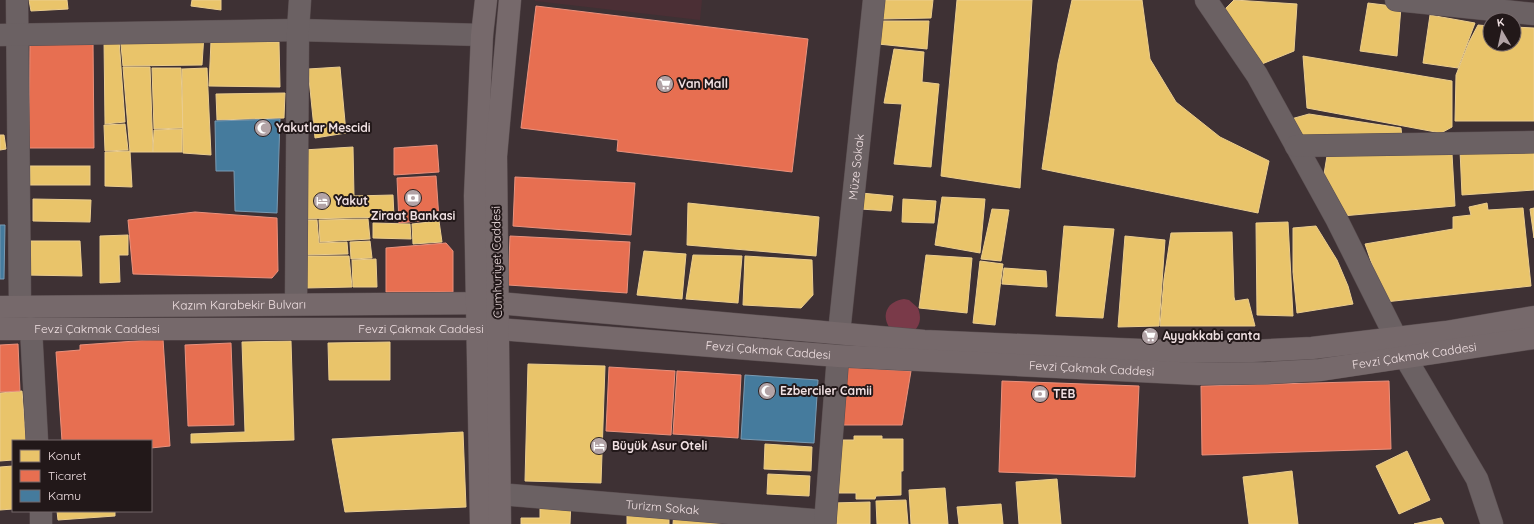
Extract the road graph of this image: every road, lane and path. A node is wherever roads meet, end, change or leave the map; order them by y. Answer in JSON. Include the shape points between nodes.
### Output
{"nodes":[{"id":1,"x":17,"y":0,"type":"edge"},
{"id":2,"x":300,"y":0,"type":"edge"},
{"id":3,"x":486,"y":0,"type":"edge"},
{"id":4,"x":510,"y":0,"type":"edge"},
{"id":5,"x":874,"y":0,"type":"edge"},
{"id":6,"x":1206,"y":0,"type":"edge"},
{"id":7,"x":1396,"y":0,"type":"edge"},
{"id":8,"x":1434,"y":2,"type":"edge"},
{"id":9,"x":1534,"y":14,"type":"edge"},
{"id":10,"x":298,"y":30,"type":"junction"},
{"id":11,"x":9,"y":34,"type":"edge"},
{"id":12,"x":482,"y":35,"type":"junction"},
{"id":13,"x":1534,"y":142,"type":"edge"},
{"id":14,"x":1296,"y":146,"type":"junction"},
{"id":15,"x":488,"y":303,"type":"junction"},
{"id":16,"x":296,"y":304,"type":"junction"},
{"id":17,"x":10,"y":306,"type":"edge"},
{"id":18,"x":1534,"y":317,"type":"edge"},
{"id":19,"x":31,"y":328,"type":"junction"},
{"id":20,"x":0,"y":329,"type":"edge"},
{"id":21,"x":488,"y":329,"type":"junction"},
{"id":22,"x":839,"y":333,"type":"junction"},
{"id":23,"x":1396,"y":338,"type":"junction"},
{"id":24,"x":1534,"y":338,"type":"edge"},
{"id":25,"x":838,"y":356,"type":"junction"},
{"id":26,"x":1405,"y":357,"type":"junction"},
{"id":27,"x":37,"y":440,"type":"edge"},
{"id":28,"x":500,"y":494,"type":"junction"},
{"id":29,"x":41,"y":512,"type":"edge"},
{"id":30,"x":825,"y":522,"type":"edge"},
{"id":31,"x":42,"y":524,"type":"edge"},
{"id":32,"x":481,"y":524,"type":"edge"},
{"id":33,"x":500,"y":524,"type":"edge"},
{"id":34,"x":1492,"y":524,"type":"edge"}],
"edges":[{"from":1,"to":11,"type":"street"},
{"from":2,"to":10,"type":"street"},
{"from":3,"to":12,"type":"main road","name":"Cumhuriyet Caddesi"},
{"from":4,"to":15,"type":"main road","name":"Cumhuriyet Caddesi","via":[[496,156]]},
{"from":5,"to":22,"type":"street","name":"Müze Sokak"},
{"from":6,"to":14,"type":"street","via":[[1257,75]]},
{"from":7,"to":8,"type":"street"},
{"from":8,"to":9,"type":"street"},
{"from":10,"to":11,"type":"street"},
{"from":10,"to":12,"type":"street"},
{"from":10,"to":16,"type":"street"},
{"from":11,"to":17,"type":"street"},
{"from":12,"to":15,"type":"main road","name":"Cumhuriyet Caddesi","via":[[475,196]]},
{"from":13,"to":14,"type":"street"},
{"from":14,"to":23,"type":"street","via":[[1337,220]]},
{"from":15,"to":16,"type":"main road","name":"Kazım Karabekir Bulvarı"},
{"from":15,"to":21,"type":"main road","name":"Cumhuriyet Caddesi"},
{"from":15,"to":22,"type":"main road","name":"Fevzi Çakmak Caddesi"},
{"from":16,"to":17,"type":"main road","name":"Kazım Karabekir Bulvarı"},
{"from":18,"to":23,"type":"main road","name":"Fevzi Çakmak Caddesi"},
{"from":19,"to":20,"type":"main road","name":"Fevzi Çakmak Caddesi"},
{"from":19,"to":21,"type":"main road","name":"Fevzi Çakmak Caddesi"},
{"from":19,"to":27,"type":"street"},
{"from":21,"to":25,"type":"main road","name":"Fevzi Çakmak Caddesi"},
{"from":21,"to":28,"type":"main road","name":"Cumhuriyet Caddesi"},
{"from":21,"to":32,"type":"main road","name":"Cumhuriyet Caddesi"},
{"from":22,"to":23,"type":"main road","name":"Fevzi Çakmak Caddesi","via":[[924,340],[1190,352],[1312,348]]},
{"from":24,"to":26,"type":"main road","name":"Fevzi Çakmak Caddesi"},
{"from":25,"to":26,"type":"main road","name":"Fevzi Çakmak Caddesi","via":[[1198,374],[1320,370]]},
{"from":25,"to":30,"type":"street"},
{"from":26,"to":34,"type":"street","via":[[1477,480]]},
{"from":28,"to":30,"type":"street","name":"Turizm Sokak"},
{"from":28,"to":33,"type":"main road","name":"Cumhuriyet Caddesi"},
{"from":29,"to":31,"type":"street"}]}
